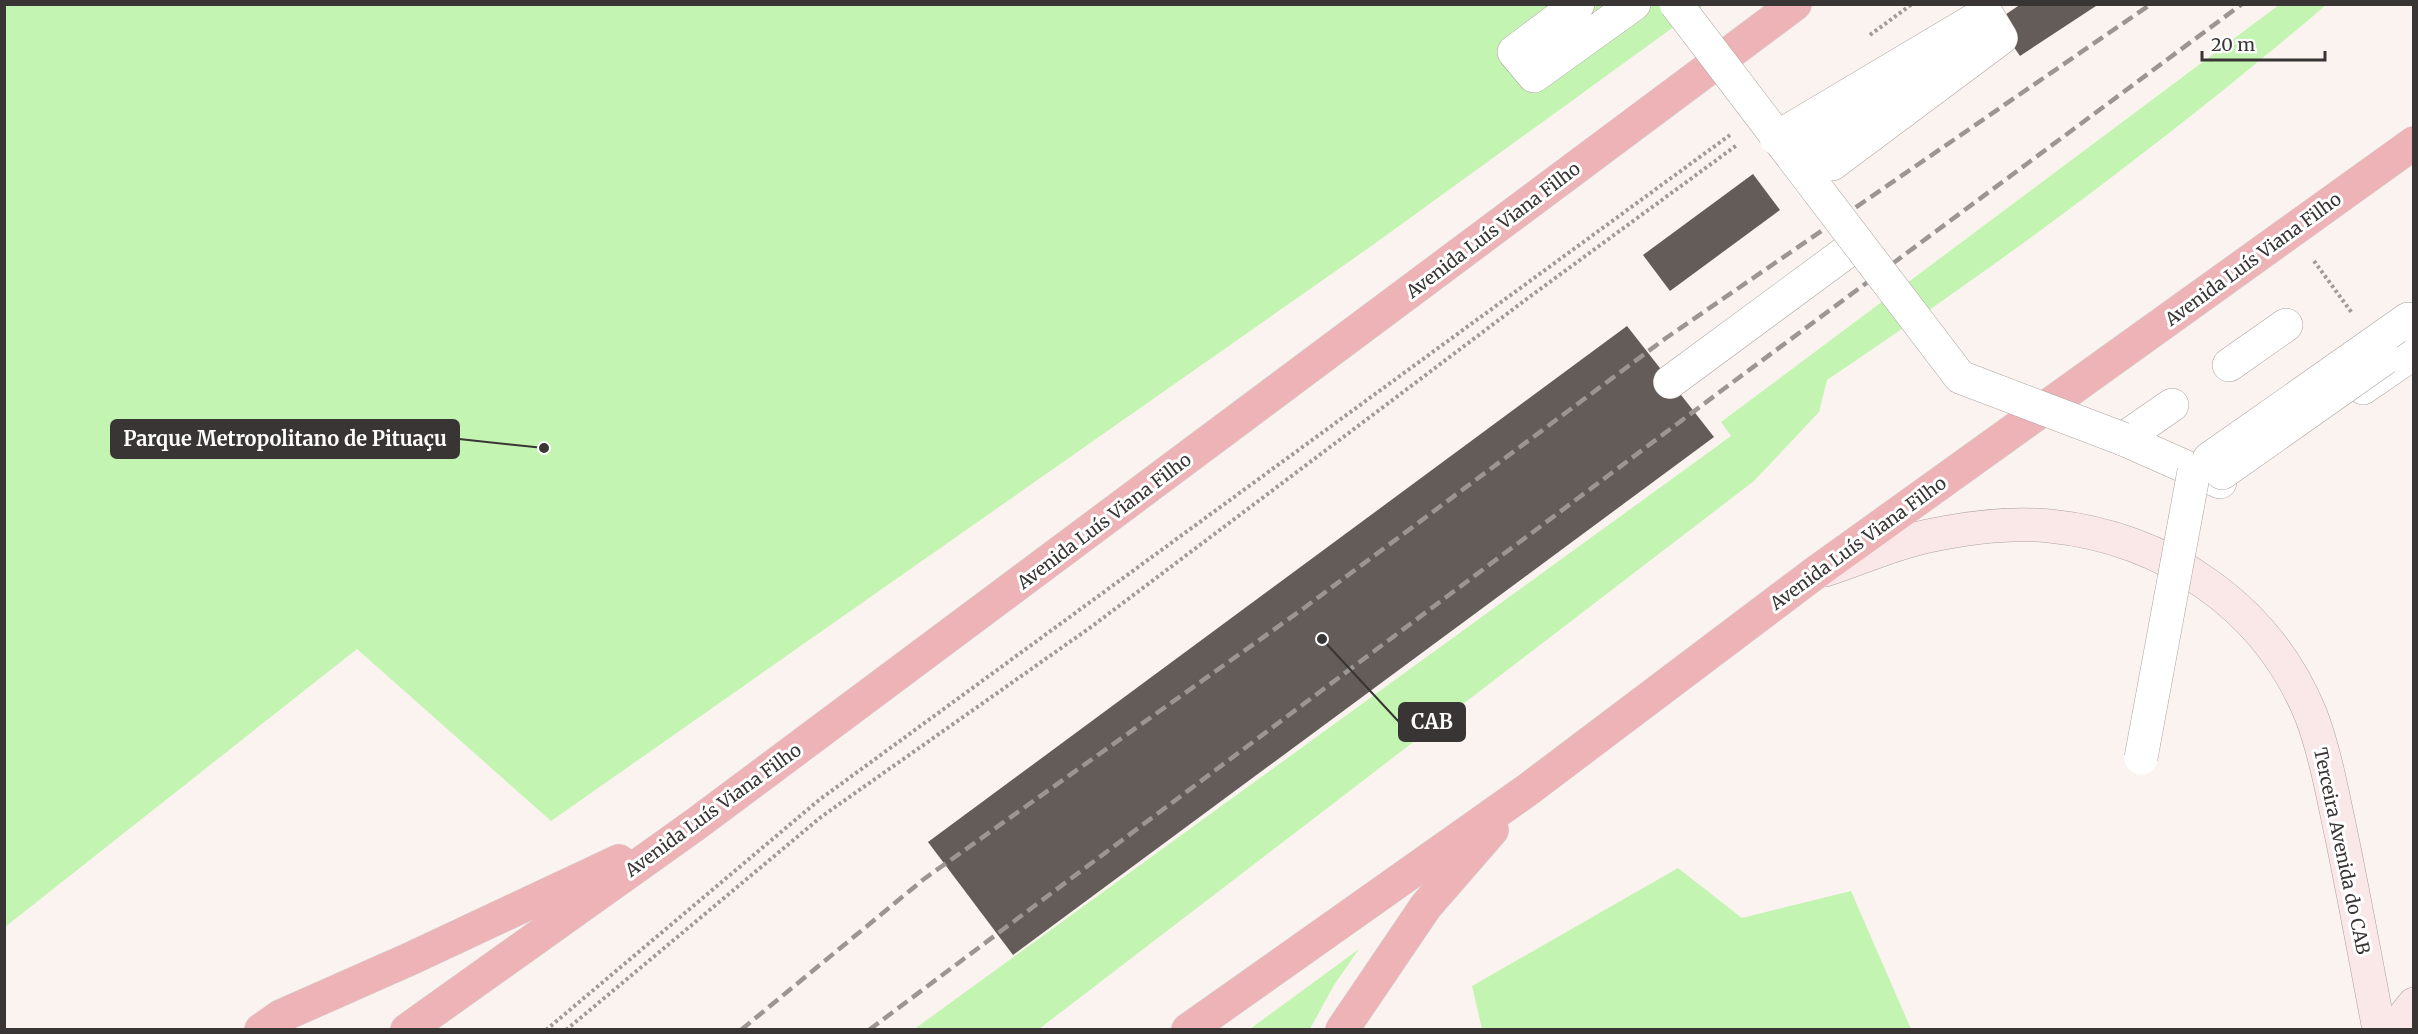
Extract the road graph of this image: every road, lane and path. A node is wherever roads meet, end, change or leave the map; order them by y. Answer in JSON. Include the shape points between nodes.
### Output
{"nodes":[{"id":1,"x":1578,"y":4,"type":"edge"},
{"id":2,"x":1634,"y":4,"type":"edge"},
{"id":3,"x":1676,"y":4,"type":"edge"},
{"id":4,"x":1795,"y":4,"type":"edge"},
{"id":5,"x":1912,"y":4,"type":"edge"},
{"id":6,"x":1863,"y":40,"type":"dead end"},
{"id":7,"x":1949,"y":54,"type":"dead end"},
{"id":8,"x":1736,"y":130,"type":"dead end"},
{"id":9,"x":1762,"y":138,"type":"junction"},
{"id":10,"x":2414,"y":143,"type":"edge"},
{"id":11,"x":2292,"y":231,"type":"junction"},
{"id":12,"x":1857,"y":244,"type":"junction"},
{"id":13,"x":2286,"y":325,"type":"dead end"},
{"id":14,"x":2414,"y":327,"type":"edge"},
{"id":15,"x":2399,"y":356,"type":"edge"},
{"id":16,"x":2229,"y":365,"type":"dead end"},
{"id":17,"x":1670,"y":382,"type":"dead end"},
{"id":18,"x":2172,"y":405,"type":"dead end"},
{"id":19,"x":2123,"y":439,"type":"junction"},
{"id":20,"x":2194,"y":471,"type":"junction"},
{"id":21,"x":1815,"y":573,"type":"junction"},
{"id":22,"x":2141,"y":758,"type":"dead end"},
{"id":23,"x":1526,"y":791,"type":"junction"},
{"id":24,"x":696,"y":824,"type":"junction"},
{"id":25,"x":2414,"y":1004,"type":"edge"},
{"id":26,"x":261,"y":1029,"type":"edge"},
{"id":27,"x":407,"y":1029,"type":"edge"},
{"id":28,"x":546,"y":1029,"type":"edge"},
{"id":29,"x":566,"y":1029,"type":"edge"},
{"id":30,"x":1188,"y":1029,"type":"edge"},
{"id":31,"x":1341,"y":1029,"type":"edge"},
{"id":32,"x":2379,"y":1029,"type":"edge"},
{"id":33,"x":2393,"y":1029,"type":"edge"}],
"edges":[{"from":1,"to":2,"type":"street","via":[[1514,52],[1534,76]]},
{"from":3,"to":9,"type":"street","bridge":true},
{"from":4,"to":24,"type":"highway","name":"Avenida Luís Viana Filho"},
{"from":5,"to":6,"type":"path"},
{"from":7,"to":9,"type":"street","bridge":true,"via":[[1817,141],[1832,164],[2001,38],[1986,13]]},
{"from":8,"to":28,"type":"path","via":[[819,800]]},
{"from":9,"to":12,"type":"street","bridge":true},
{"from":9,"to":29,"type":"path","via":[[1528,298],[1091,627],[821,817]]},
{"from":10,"to":11,"type":"highway","name":"Avenida Luís Viana Filho"},
{"from":11,"to":15,"type":"path"},
{"from":11,"to":21,"type":"highway","name":"Avenida Luís Viana Filho"},
{"from":12,"to":17,"type":"street"},
{"from":12,"to":19,"type":"street","bridge":true,"via":[[1960,378]]},
{"from":13,"to":16,"type":"street"},
{"from":14,"to":15,"type":"street","bridge":true,"via":[[2408,319],[2209,459],[2222,473]]},
{"from":15,"to":20,"type":"street","via":[[2226,485]]},
{"from":18,"to":19,"type":"street"},
{"from":19,"to":20,"type":"street"},
{"from":20,"to":22,"type":"street","bridge":true},
{"from":21,"to":23,"type":"highway","name":"Avenida Luís Viana Filho"},
{"from":21,"to":32,"type":"main road","name":"Terceira Avenida do CAB","via":[[1926,536],[2049,525],[2102,536],[2164,556],[2212,585],[2259,628],[2291,672],[2311,716],[2327,765]]},
{"from":23,"to":30,"type":"highway","name":"Avenida Luís Viana Filho"},
{"from":23,"to":31,"type":"highway","via":[[1426,906]]},
{"from":24,"to":26,"type":"highway","via":[[281,1016]]},
{"from":24,"to":27,"type":"highway","name":"Avenida Luís Viana Filho"},
{"from":25,"to":33,"type":"main road"}]}
